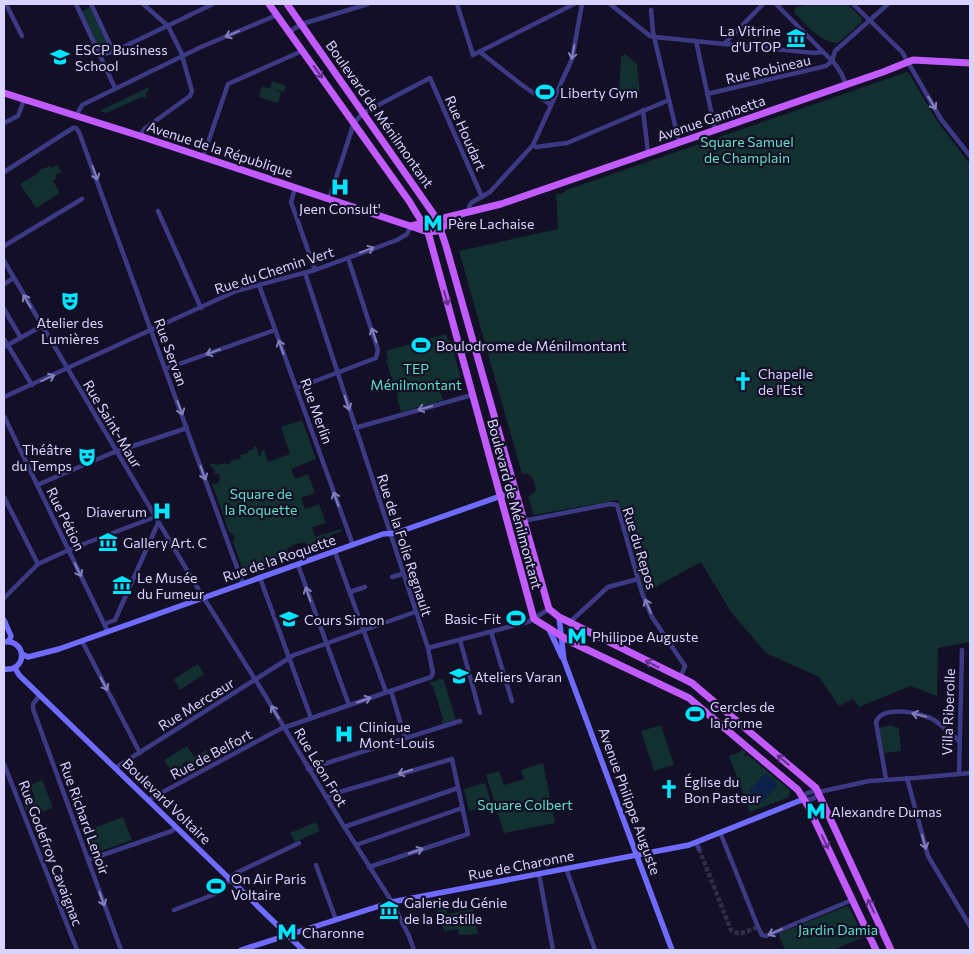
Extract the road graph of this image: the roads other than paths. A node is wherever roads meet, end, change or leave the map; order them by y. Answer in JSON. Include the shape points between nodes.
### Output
{"nodes":[{"id":1,"x":6,"y":4,"type":"edge"},
{"id":2,"x":76,"y":4,"type":"edge"},
{"id":3,"x":91,"y":4,"type":"edge"},
{"id":4,"x":143,"y":4,"type":"edge"},
{"id":5,"x":213,"y":4,"type":"edge"},
{"id":6,"x":269,"y":4,"type":"edge"},
{"id":7,"x":287,"y":4,"type":"edge"},
{"id":8,"x":368,"y":4,"type":"edge"},
{"id":9,"x":457,"y":4,"type":"edge"},
{"id":10,"x":574,"y":4,"type":"edge"},
{"id":11,"x":582,"y":4,"type":"edge"},
{"id":12,"x":610,"y":4,"type":"edge"},
{"id":13,"x":764,"y":4,"type":"edge"},
{"id":14,"x":776,"y":4,"type":"edge"},
{"id":15,"x":853,"y":4,"type":"edge"},
{"id":16,"x":888,"y":4,"type":"edge"},
{"id":17,"x":651,"y":10,"type":"dead end"},
{"id":18,"x":277,"y":15,"type":"junction"},
{"id":19,"x":870,"y":20,"type":"junction"},
{"id":20,"x":302,"y":24,"type":"junction"},
{"id":21,"x":168,"y":26,"type":"junction"},
{"id":22,"x":289,"y":32,"type":"junction"},
{"id":23,"x":22,"y":36,"type":"dead end"},
{"id":24,"x":655,"y":38,"type":"junction"},
{"id":25,"x":696,"y":41,"type":"junction"},
{"id":26,"x":724,"y":44,"type":"junction"},
{"id":27,"x":113,"y":51,"type":"junction"},
{"id":28,"x":302,"y":51,"type":"junction"},
{"id":29,"x":480,"y":52,"type":"junction"},
{"id":30,"x":822,"y":52,"type":"junction"},
{"id":31,"x":100,"y":56,"type":"junction"},
{"id":32,"x":182,"y":56,"type":"junction"},
{"id":33,"x":832,"y":61,"type":"junction"},
{"id":34,"x":906,"y":62,"type":"junction"},
{"id":35,"x":970,"y":64,"type":"edge"},
{"id":36,"x":846,"y":84,"type":"junction"},
{"id":37,"x":115,"y":88,"type":"junction"},
{"id":38,"x":4,"y":93,"type":"edge"},
{"id":39,"x":707,"y":94,"type":"junction"},
{"id":40,"x":24,"y":100,"type":"junction"},
{"id":41,"x":669,"y":100,"type":"junction"},
{"id":42,"x":551,"y":105,"type":"junction"},
{"id":43,"x":643,"y":110,"type":"junction"},
{"id":44,"x":364,"y":113,"type":"junction"},
{"id":45,"x":76,"y":116,"type":"junction"},
{"id":46,"x":4,"y":123,"type":"edge"},
{"id":47,"x":354,"y":123,"type":"junction"},
{"id":48,"x":715,"y":129,"type":"junction"},
{"id":49,"x":140,"y":136,"type":"junction"},
{"id":50,"x":679,"y":142,"type":"junction"},
{"id":51,"x":533,"y":146,"type":"junction"},
{"id":52,"x":648,"y":152,"type":"junction"},
{"id":53,"x":970,"y":156,"type":"edge"},
{"id":54,"x":203,"y":157,"type":"junction"},
{"id":55,"x":4,"y":172,"type":"edge"},
{"id":56,"x":295,"y":188,"type":"junction"},
{"id":57,"x":482,"y":197,"type":"junction"},
{"id":58,"x":82,"y":198,"type":"dead end"},
{"id":59,"x":329,"y":199,"type":"junction"},
{"id":60,"x":158,"y":211,"type":"dead end"},
{"id":61,"x":470,"y":212,"type":"junction"},
{"id":62,"x":461,"y":214,"type":"junction"},
{"id":63,"x":437,"y":219,"type":"junction"},
{"id":64,"x":424,"y":222,"type":"junction"},
{"id":65,"x":411,"y":226,"type":"junction"},
{"id":66,"x":441,"y":229,"type":"junction"},
{"id":67,"x":428,"y":232,"type":"junction"},
{"id":68,"x":4,"y":246,"type":"edge"},
{"id":69,"x":348,"y":258,"type":"junction"},
{"id":70,"x":4,"y":261,"type":"edge"},
{"id":71,"x":315,"y":270,"type":"junction"},
{"id":72,"x":305,"y":273,"type":"junction"},
{"id":73,"x":14,"y":278,"type":"junction"},
{"id":74,"x":4,"y":284,"type":"edge"},
{"id":75,"x":259,"y":286,"type":"junction"},
{"id":76,"x":201,"y":308,"type":"junction"},
{"id":77,"x":4,"y":309,"type":"edge"},
{"id":78,"x":42,"y":326,"type":"junction"},
{"id":79,"x":275,"y":330,"type":"junction"},
{"id":80,"x":151,"y":331,"type":"junction"},
{"id":81,"x":21,"y":338,"type":"junction"},
{"id":82,"x":4,"y":339,"type":"edge"},
{"id":83,"x":6,"y":346,"type":"edge"},
{"id":84,"x":67,"y":369,"type":"junction"},
{"id":85,"x":165,"y":369,"type":"junction"},
{"id":86,"x":337,"y":373,"type":"junction"},
{"id":87,"x":32,"y":385,"type":"junction"},
{"id":88,"x":296,"y":388,"type":"junction"},
{"id":89,"x":486,"y":391,"type":"junction"},
{"id":90,"x":472,"y":395,"type":"junction"},
{"id":91,"x":4,"y":397,"type":"edge"},
{"id":92,"x":4,"y":416,"type":"edge"},
{"id":93,"x":187,"y":428,"type":"junction"},
{"id":94,"x":355,"y":428,"type":"junction"},
{"id":95,"x":117,"y":451,"type":"junction"},
{"id":96,"x":37,"y":485,"type":"junction"},
{"id":97,"x":515,"y":491,"type":"junction"},
{"id":98,"x":500,"y":495,"type":"junction"},
{"id":99,"x":4,"y":497,"type":"edge"},
{"id":100,"x":155,"y":517,"type":"junction"},
{"id":101,"x":523,"y":521,"type":"junction"},
{"id":102,"x":158,"y":522,"type":"junction"},
{"id":103,"x":389,"y":533,"type":"junction"},
{"id":104,"x":353,"y":545,"type":"junction"},
{"id":105,"x":68,"y":550,"type":"junction"},
{"id":106,"x":335,"y":552,"type":"junction"},
{"id":107,"x":38,"y":564,"type":"junction"},
{"id":108,"x":298,"y":565,"type":"junction"},
{"id":109,"x":402,"y":574,"type":"junction"},
{"id":110,"x":260,"y":578,"type":"junction"},
{"id":111,"x":392,"y":578,"type":"dead end"},
{"id":112,"x":638,"y":579,"type":"junction"},
{"id":113,"x":243,"y":584,"type":"junction"},
{"id":114,"x":365,"y":587,"type":"dead end"},
{"id":115,"x":350,"y":592,"type":"junction"},
{"id":116,"x":4,"y":598,"type":"edge"},
{"id":117,"x":204,"y":598,"type":"junction"},
{"id":118,"x":549,"y":609,"type":"junction"},
{"id":119,"x":415,"y":612,"type":"junction"},
{"id":120,"x":559,"y":617,"type":"junction"},
{"id":121,"x":534,"y":619,"type":"junction"},
{"id":122,"x":4,"y":620,"type":"edge"},
{"id":123,"x":115,"y":620,"type":"junction"},
{"id":124,"x":570,"y":622,"type":"junction"},
{"id":125,"x":104,"y":624,"type":"junction"},
{"id":126,"x":548,"y":627,"type":"junction"},
{"id":127,"x":118,"y":628,"type":"junction"},
{"id":128,"x":363,"y":630,"type":"junction"},
{"id":129,"x":108,"y":632,"type":"junction"},
{"id":130,"x":491,"y":632,"type":"junction"},
{"id":131,"x":561,"y":634,"type":"junction"},
{"id":132,"x":460,"y":640,"type":"junction"},
{"id":133,"x":82,"y":641,"type":"junction"},
{"id":134,"x":6,"y":642,"type":"edge"},
{"id":135,"x":326,"y":644,"type":"junction"},
{"id":136,"x":428,"y":648,"type":"junction"},
{"id":137,"x":962,"y":650,"type":"dead end"},
{"id":138,"x":22,"y":654,"type":"junction"},
{"id":139,"x":289,"y":658,"type":"junction"},
{"id":140,"x":564,"y":660,"type":"junction"},
{"id":141,"x":15,"y":668,"type":"junction"},
{"id":142,"x":4,"y":669,"type":"edge"},
{"id":143,"x":680,"y":678,"type":"junction"},
{"id":144,"x":255,"y":679,"type":"junction"},
{"id":145,"x":697,"y":687,"type":"junction"},
{"id":146,"x":388,"y":692,"type":"junction"},
{"id":147,"x":40,"y":695,"type":"junction"},
{"id":148,"x":689,"y":698,"type":"junction"},
{"id":149,"x":512,"y":701,"type":"dead end"},
{"id":150,"x":349,"y":705,"type":"junction"},
{"id":151,"x":480,"y":713,"type":"dead end"},
{"id":152,"x":311,"y":718,"type":"junction"},
{"id":153,"x":460,"y":721,"type":"dead end"},
{"id":154,"x":285,"y":728,"type":"junction"},
{"id":155,"x":405,"y":738,"type":"junction"},
{"id":156,"x":959,"y":741,"type":"junction"},
{"id":157,"x":140,"y":753,"type":"junction"},
{"id":158,"x":4,"y":764,"type":"edge"},
{"id":159,"x":115,"y":768,"type":"junction"},
{"id":160,"x":308,"y":769,"type":"junction"},
{"id":161,"x":970,"y":773,"type":"edge"},
{"id":162,"x":958,"y":774,"type":"junction"},
{"id":163,"x":907,"y":778,"type":"junction"},
{"id":164,"x":886,"y":779,"type":"junction"},
{"id":165,"x":458,"y":788,"type":"junction"},
{"id":166,"x":819,"y":792,"type":"junction"},
{"id":167,"x":326,"y":798,"type":"junction"},
{"id":168,"x":804,"y":798,"type":"junction"},
{"id":169,"x":148,"y":800,"type":"junction"},
{"id":170,"x":462,"y":808,"type":"junction"},
{"id":171,"x":176,"y":827,"type":"junction"},
{"id":172,"x":344,"y":827,"type":"junction"},
{"id":173,"x":720,"y":832,"type":"junction"},
{"id":174,"x":696,"y":842,"type":"junction"},
{"id":175,"x":299,"y":843,"type":"dead end"},
{"id":176,"x":356,"y":845,"type":"junction"},
{"id":177,"x":699,"y":850,"type":"tunnel mouth"},
{"id":178,"x":636,"y":855,"type":"junction"},
{"id":179,"x":88,"y":860,"type":"junction"},
{"id":180,"x":316,"y":865,"type":"dead end"},
{"id":181,"x":369,"y":867,"type":"junction"},
{"id":182,"x":566,"y":868,"type":"junction"},
{"id":183,"x":539,"y":874,"type":"junction"},
{"id":184,"x":229,"y":879,"type":"junction"},
{"id":185,"x":852,"y":900,"type":"junction"},
{"id":186,"x":392,"y":902,"type":"junction"},
{"id":187,"x":174,"y":910,"type":"dead end"},
{"id":188,"x":336,"y":920,"type":"junction"},
{"id":189,"x":970,"y":926,"type":"edge"},
{"id":190,"x":288,"y":935,"type":"junction"},
{"id":191,"x":252,"y":948,"type":"edge"},
{"id":192,"x":77,"y":950,"type":"edge"},
{"id":193,"x":120,"y":950,"type":"edge"},
{"id":194,"x":241,"y":950,"type":"edge"},
{"id":195,"x":303,"y":950,"type":"edge"},
{"id":196,"x":414,"y":950,"type":"edge"},
{"id":197,"x":552,"y":950,"type":"edge"},
{"id":198,"x":595,"y":950,"type":"edge"},
{"id":199,"x":672,"y":950,"type":"edge"},
{"id":200,"x":876,"y":950,"type":"edge"},
{"id":201,"x":892,"y":950,"type":"edge"}],
"edges":[{"from":1,"to":23,"type":"street"},
{"from":2,"to":31,"type":"street"},
{"from":3,"to":27,"type":"street"},
{"from":4,"to":21,"type":"street"},
{"from":5,"to":21,"type":"street"},
{"from":6,"to":18,"type":"main road","name":"Boulevard de Ménilmontant"},
{"from":7,"to":20,"type":"main road","name":"Boulevard de Ménilmontant"},
{"from":8,"to":20,"type":"street"},
{"from":9,"to":29,"type":"street","via":[[473,56]]},
{"from":10,"to":29,"type":"street"},
{"from":11,"to":42,"type":"street","one_way":true,"via":[[572,59]]},
{"from":12,"to":24,"type":"street"},
{"from":13,"to":26,"type":"street"},
{"from":14,"to":30,"type":"street"},
{"from":15,"to":19,"type":"street"},
{"from":16,"to":19,"type":"street"},
{"from":17,"to":24,"type":"street"},
{"from":18,"to":22,"type":"main road","name":"Boulevard de Ménilmontant"},
{"from":18,"to":32,"type":"street","one_way":true},
{"from":19,"to":33,"type":"street","via":[[835,52]]},
{"from":19,"to":34,"type":"street","via":[[902,52]]},
{"from":20,"to":22,"type":"street"},
{"from":20,"to":44,"type":"main road","name":"Boulevard de Ménilmontant"},
{"from":21,"to":27,"type":"street"},
{"from":21,"to":32,"type":"street"},
{"from":22,"to":28,"type":"main road","name":"Boulevard de Ménilmontant"},
{"from":24,"to":25,"type":"street"},
{"from":24,"to":41,"type":"street"},
{"from":25,"to":26,"type":"street"},
{"from":25,"to":39,"type":"street"},
{"from":26,"to":30,"type":"street"},
{"from":27,"to":31,"type":"street"},
{"from":28,"to":47,"type":"main road","name":"Boulevard de Ménilmontant","one_way":true},
{"from":28,"to":54,"type":"street","via":[[226,85]]},
{"from":29,"to":42,"type":"street"},
{"from":30,"to":33,"type":"street"},
{"from":31,"to":37,"type":"street"},
{"from":32,"to":37,"type":"street"},
{"from":32,"to":49,"type":"street","via":[[192,93],[144,129]]},
{"from":33,"to":36,"type":"street"},
{"from":33,"to":39,"type":"street","name":"Rue Robineau","via":[[826,66]]},
{"from":34,"to":35,"type":"main road","name":"Avenue Gambetta"},
{"from":34,"to":36,"type":"main road","name":"Avenue Gambetta"},
{"from":34,"to":53,"type":"street","one_way":true},
{"from":36,"to":48,"type":"main road","name":"Avenue Gambetta"},
{"from":37,"to":45,"type":"street","via":[[82,105]]},
{"from":38,"to":40,"type":"main road","name":"Avenue de la République"},
{"from":39,"to":48,"type":"street"},
{"from":40,"to":45,"type":"main road","name":"Avenue de la République"},
{"from":40,"to":46,"type":"street","via":[[18,116]]},
{"from":41,"to":43,"type":"street"},
{"from":41,"to":50,"type":"street"},
{"from":42,"to":51,"type":"street"},
{"from":43,"to":51,"type":"street","via":[[567,143]]},
{"from":43,"to":52,"type":"street"},
{"from":44,"to":47,"type":"street"},
{"from":44,"to":57,"type":"street","name":"Rue Houdart","via":[[430,78]]},
{"from":44,"to":63,"type":"main road","name":"Boulevard de Ménilmontant"},
{"from":45,"to":49,"type":"main road","name":"Avenue de la République"},
{"from":47,"to":59,"type":"street"},
{"from":47,"to":64,"type":"main road","name":"Boulevard de Ménilmontant"},
{"from":48,"to":50,"type":"main road","name":"Avenue Gambetta"},
{"from":49,"to":54,"type":"main road","name":"Avenue de la République"},
{"from":50,"to":52,"type":"main road","name":"Avenue Gambetta"},
{"from":51,"to":57,"type":"street"},
{"from":52,"to":61,"type":"main road","name":"Avenue Gambetta"},
{"from":54,"to":56,"type":"main road","name":"Avenue de la République"},
{"from":55,"to":80,"type":"street","name":"Rue Servan","one_way":true,"via":[[76,128]]},
{"from":56,"to":59,"type":"main road","name":"Avenue de la République"},
{"from":56,"to":71,"type":"street","via":[[291,202]]},
{"from":57,"to":61,"type":"street","via":[[470,205]]},
{"from":58,"to":68,"type":"street"},
{"from":59,"to":65,"type":"main road","name":"Avenue de la République"},
{"from":60,"to":76,"type":"street"},
{"from":61,"to":62,"type":"main road","name":"Avenue Gambetta"},
{"from":62,"to":63,"type":"main road"},
{"from":62,"to":66,"type":"main road"},
{"from":63,"to":64,"type":"main road"},
{"from":63,"to":66,"type":"main road","name":"Boulevard de Ménilmontant"},
{"from":64,"to":65,"type":"main road"},
{"from":64,"to":67,"type":"main road","name":"Boulevard de Ménilmontant"},
{"from":65,"to":67,"type":"main road","name":"Avenue de la République"},
{"from":69,"to":65,"type":"street","name":"Rue du Chemin Vert","one_way":true,"via":[[406,235]]},
{"from":66,"to":67,"type":"main road"},
{"from":66,"to":89,"type":"main road","name":"Boulevard de Ménilmontant"},
{"from":67,"to":90,"type":"main road","name":"Boulevard de Ménilmontant","one_way":true},
{"from":69,"to":71,"type":"street","name":"Rue du Chemin Vert"},
{"from":86,"to":69,"type":"street","one_way":true,"via":[[376,358],[378,354]]},
{"from":70,"to":73,"type":"street","name":"Rue Saint-Maur"},
{"from":71,"to":72,"type":"street","name":"Rue du Chemin Vert"},
{"from":72,"to":75,"type":"street","name":"Rue du Chemin Vert"},
{"from":72,"to":86,"type":"street","name":"Rue de la Folie Regnault"},
{"from":73,"to":74,"type":"street"},
{"from":78,"to":73,"type":"street","name":"Rue Saint-Maur","one_way":true},
{"from":75,"to":76,"type":"street","name":"Rue du Chemin Vert","via":[[236,292]]},
{"from":75,"to":79,"type":"street","name":"Rue Merlin"},
{"from":76,"to":80,"type":"street","name":"Rue du Chemin Vert"},
{"from":77,"to":81,"type":"street"},
{"from":78,"to":81,"type":"street"},
{"from":78,"to":84,"type":"street","name":"Rue Saint-Maur"},
{"from":79,"to":85,"type":"street","one_way":true},
{"from":88,"to":79,"type":"street","name":"Rue Merlin","one_way":true},
{"from":80,"to":84,"type":"street","name":"Rue du Chemin Vert"},
{"from":80,"to":85,"type":"street","name":"Rue Servan"},
{"from":81,"to":83,"type":"street"},
{"from":82,"to":83,"type":"street"},
{"from":83,"to":87,"type":"street"},
{"from":87,"to":84,"type":"street","name":"Rue du Chemin Vert","one_way":true},
{"from":84,"to":95,"type":"street","name":"Rue Saint-Maur"},
{"from":85,"to":93,"type":"street","name":"Rue Servan","one_way":true},
{"from":86,"to":88,"type":"street"},
{"from":86,"to":94,"type":"street","name":"Rue de la Folie Regnault","one_way":true},
{"from":87,"to":91,"type":"street","name":"Rue du Chemin Vert"},
{"from":104,"to":88,"type":"street","name":"Rue Merlin","one_way":true},
{"from":89,"to":90,"type":"main road"},
{"from":89,"to":97,"type":"main road","name":"Boulevard de Ménilmontant"},
{"from":90,"to":94,"type":"street","one_way":true},
{"from":90,"to":98,"type":"main road","name":"Boulevard de Ménilmontant"},
{"from":92,"to":96,"type":"street","name":"Rue Pétion"},
{"from":93,"to":95,"type":"street"},
{"from":93,"to":113,"type":"street","name":"Rue Servan","one_way":true},
{"from":94,"to":103,"type":"street","name":"Rue de la Folie Regnault"},
{"from":95,"to":96,"type":"street"},
{"from":95,"to":100,"type":"street","name":"Rue Saint-Maur"},
{"from":96,"to":105,"type":"street","name":"Rue Pétion"},
{"from":97,"to":98,"type":"street","name":"Rue de la Roquette"},
{"from":97,"to":101,"type":"main road","name":"Boulevard de Ménilmontant"},
{"from":98,"to":103,"type":"street","name":"Rue de la Roquette"},
{"from":98,"to":121,"type":"main road","name":"Boulevard de Ménilmontant"},
{"from":99,"to":107,"type":"street"},
{"from":100,"to":102,"type":"street","name":"Rue Saint-Maur"},
{"from":100,"to":105,"type":"street"},
{"from":101,"to":112,"type":"street","name":"Rue du Repos","via":[[616,504]]},
{"from":101,"to":118,"type":"main road","name":"Boulevard de Ménilmontant"},
{"from":102,"to":117,"type":"street","name":"Rue Saint-Maur"},
{"from":102,"to":123,"type":"street"},
{"from":103,"to":104,"type":"street","name":"Rue de la Roquette"},
{"from":103,"to":109,"type":"street","name":"Rue de la Folie Regnault"},
{"from":104,"to":106,"type":"street","name":"Rue de la Roquette"},
{"from":105,"to":107,"type":"street"},
{"from":105,"to":125,"type":"street","name":"Rue Pétion","one_way":true},
{"from":106,"to":108,"type":"street","name":"Rue de la Roquette"},
{"from":106,"to":115,"type":"street"},
{"from":107,"to":116,"type":"street"},
{"from":108,"to":110,"type":"street","name":"Rue de la Roquette"},
{"from":135,"to":108,"type":"street","one_way":true},
{"from":109,"to":111,"type":"street"},
{"from":109,"to":119,"type":"street","name":"Rue de la Folie Regnault"},
{"from":110,"to":113,"type":"street","name":"Rue de la Roquette"},
{"from":110,"to":139,"type":"street"},
{"from":112,"to":124,"type":"street","via":[[608,587]]},
{"from":143,"to":112,"type":"street","name":"Rue du Repos","one_way":true,"via":[[686,666],[652,617]]},
{"from":113,"to":117,"type":"street","name":"Rue de la Roquette"},
{"from":114,"to":115,"type":"street"},
{"from":115,"to":128,"type":"street"},
{"from":117,"to":127,"type":"street","name":"Rue de la Roquette"},
{"from":117,"to":144,"type":"street","name":"Rue Léon Frot"},
{"from":118,"to":120,"type":"main road"},
{"from":118,"to":121,"type":"street"},
{"from":119,"to":128,"type":"street","name":"Rue Mercœur"},
{"from":119,"to":136,"type":"street","name":"Rue de la Folie Regnault"},
{"from":120,"to":124,"type":"main road"},
{"from":120,"to":131,"type":"street","name":"Avenue Philippe Auguste"},
{"from":121,"to":126,"type":"main road"},
{"from":121,"to":130,"type":"street"},
{"from":122,"to":134,"type":"street","via":[[11,636]]},
{"from":123,"to":125,"type":"street"},
{"from":123,"to":127,"type":"street"},
{"from":143,"to":124,"type":"main road","one_way":true},
{"from":125,"to":129,"type":"street","name":"Rue Pétion"},
{"from":126,"to":131,"type":"main road"},
{"from":126,"to":140,"type":"street","name":"Avenue Philippe Auguste"},
{"from":127,"to":129,"type":"street","name":"Rue de la Roquette"},
{"from":128,"to":135,"type":"street","name":"Rue Mercœur"},
{"from":128,"to":146,"type":"street"},
{"from":129,"to":133,"type":"street","name":"Rue de la Roquette"},
{"from":130,"to":132,"type":"street"},
{"from":130,"to":149,"type":"street"},
{"from":131,"to":140,"type":"street","name":"Avenue Philippe Auguste"},
{"from":131,"to":148,"type":"main road","via":[[571,642]]},
{"from":132,"to":136,"type":"street"},
{"from":132,"to":151,"type":"street"},
{"from":133,"to":138,"type":"street","name":"Rue de la Roquette","via":[[31,656]]},
{"from":133,"to":157,"type":"street","one_way":true},
{"from":134,"to":138,"type":"street","via":[[18,646]]},
{"from":135,"to":139,"type":"street","name":"Rue Mercœur"},
{"from":135,"to":150,"type":"street"},
{"from":136,"to":146,"type":"street","name":"Rue de la Folie Regnault","via":[[433,668],[431,676]]},
{"from":137,"to":156,"type":"street","name":"Villa Riberolle"},
{"from":138,"to":141,"type":"street"},
{"from":139,"to":144,"type":"street","name":"Rue Mercœur"},
{"from":139,"to":152,"type":"street"},
{"from":140,"to":178,"type":"street","name":"Avenue Philippe Auguste"},
{"from":141,"to":142,"type":"street"},
{"from":141,"to":147,"type":"street","name":"Boulevard Voltaire"},
{"from":143,"to":145,"type":"main road"},
{"from":154,"to":144,"type":"street","name":"Rue Léon Frot","one_way":true},
{"from":144,"to":157,"type":"street","name":"Rue Mercœur"},
{"from":145,"to":148,"type":"main road"},
{"from":166,"to":145,"type":"main road","one_way":true},
{"from":150,"to":146,"type":"street","name":"Rue de la Folie Regnault","one_way":true},
{"from":146,"to":155,"type":"street"},
{"from":147,"to":159,"type":"street","name":"Boulevard Voltaire"},
{"from":147,"to":179,"type":"street","name":"Rue Richard Lenoir","via":[[32,709]]},
{"from":148,"to":168,"type":"main road"},
{"from":150,"to":152,"type":"street","name":"Rue de la Folie Regnault"},
{"from":152,"to":154,"type":"street","name":"Rue de la Folie Regnault"},
{"from":153,"to":155,"type":"street"},
{"from":154,"to":160,"type":"street","name":"Rue Léon Frot"},
{"from":154,"to":169,"type":"street","name":"Rue de Belfort"},
{"from":155,"to":160,"type":"street"},
{"from":156,"to":162,"type":"street","name":"Villa Riberolle"},
{"from":156,"to":164,"type":"street","one_way":true,"via":[[927,716],[907,712],[879,716],[876,722]]},
{"from":157,"to":159,"type":"street","name":"Rue Mercœur"},
{"from":158,"to":192,"type":"street","name":"Rue Godefroy Cavaignac"},
{"from":159,"to":169,"type":"street","name":"Boulevard Voltaire"},
{"from":160,"to":167,"type":"street","name":"Rue Léon Frot"},
{"from":161,"to":162,"type":"street"},
{"from":162,"to":163,"type":"street"},
{"from":163,"to":164,"type":"street"},
{"from":163,"to":189,"type":"street","one_way":true,"via":[[928,856]]},
{"from":164,"to":166,"type":"street"},
{"from":165,"to":167,"type":"street","one_way":true,"via":[[452,759]]},
{"from":165,"to":170,"type":"street"},
{"from":165,"to":172,"type":"street"},
{"from":166,"to":168,"type":"street","name":"Rue de Charonne","via":[[817,797]]},
{"from":201,"to":166,"type":"main road","one_way":true},
{"from":167,"to":172,"type":"street","name":"Rue Léon Frot"},
{"from":168,"to":173,"type":"street","name":"Rue de Charonne"},
{"from":168,"to":185,"type":"main road","one_way":true},
{"from":169,"to":171,"type":"street","name":"Boulevard Voltaire"},
{"from":170,"to":176,"type":"street"},
{"from":181,"to":170,"type":"street","one_way":true,"via":[[468,834]]},
{"from":171,"to":179,"type":"street"},
{"from":171,"to":184,"type":"street","name":"Boulevard Voltaire"},
{"from":172,"to":176,"type":"street","name":"Rue Léon Frot"},
{"from":173,"to":174,"type":"street","name":"Rue de Charonne"},
{"from":185,"to":173,"type":"street","one_way":true,"via":[[762,935]]},
{"from":174,"to":177,"type":"street"},
{"from":174,"to":178,"type":"street","name":"Rue de Charonne"},
{"from":175,"to":184,"type":"street"},
{"from":176,"to":181,"type":"street","name":"Rue Léon Frot"},
{"from":178,"to":182,"type":"street","name":"Rue de Charonne"},
{"from":178,"to":199,"type":"street","name":"Avenue Philippe Auguste"},
{"from":179,"to":193,"type":"street","name":"Rue Richard Lenoir","one_way":true},
{"from":180,"to":188,"type":"street"},
{"from":181,"to":186,"type":"street","name":"Rue Léon Frot"},
{"from":182,"to":183,"type":"street","name":"Rue de Charonne"},
{"from":182,"to":198,"type":"street"},
{"from":183,"to":186,"type":"street","name":"Rue de Charonne"},
{"from":183,"to":197,"type":"street"},
{"from":184,"to":187,"type":"street","via":[[216,894]]},
{"from":184,"to":190,"type":"street","name":"Boulevard Voltaire"},
{"from":185,"to":200,"type":"main road"},
{"from":186,"to":188,"type":"street","name":"Rue de Charonne"},
{"from":186,"to":196,"type":"street","name":"Rue Léon Frot"},
{"from":188,"to":190,"type":"street","name":"Rue de Charonne"},
{"from":190,"to":191,"type":"street","name":"Rue de Charonne"},
{"from":190,"to":195,"type":"street","name":"Boulevard Voltaire"},
{"from":191,"to":194,"type":"street","name":"Rue de Charonne"}]}
